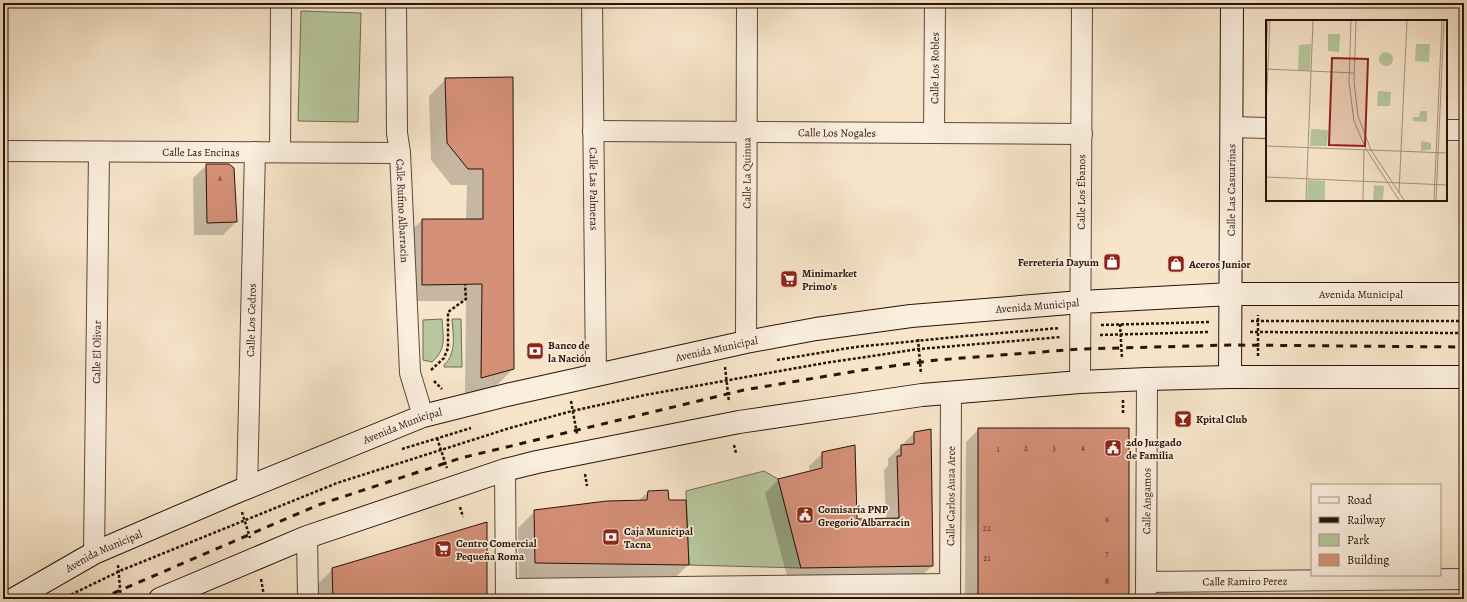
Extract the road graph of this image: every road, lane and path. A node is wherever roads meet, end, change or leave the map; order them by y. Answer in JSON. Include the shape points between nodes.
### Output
{"nodes":[{"id":1,"x":281,"y":3,"type":"edge"},
{"id":2,"x":396,"y":3,"type":"edge"},
{"id":3,"x":592,"y":3,"type":"edge"},
{"id":4,"x":747,"y":3,"type":"edge"},
{"id":5,"x":935,"y":3,"type":"edge"},
{"id":6,"x":1082,"y":3,"type":"edge"},
{"id":7,"x":1232,"y":3,"type":"edge"},
{"id":8,"x":1232,"y":127,"type":"junction"},
{"id":9,"x":1266,"y":128,"type":"edge"},
{"id":10,"x":1447,"y":130,"type":"edge"},
{"id":11,"x":1464,"y":130,"type":"edge"},
{"id":12,"x":593,"y":131,"type":"junction"},
{"id":13,"x":746,"y":132,"type":"junction"},
{"id":14,"x":934,"y":133,"type":"junction"},
{"id":15,"x":1082,"y":134,"type":"junction"},
{"id":16,"x":3,"y":151,"type":"edge"},
{"id":17,"x":99,"y":152,"type":"junction"},
{"id":18,"x":255,"y":152,"type":"junction"},
{"id":19,"x":280,"y":152,"type":"junction"},
{"id":20,"x":400,"y":153,"type":"junction"},
{"id":21,"x":465,"y":284,"type":"dead end"},
{"id":22,"x":1231,"y":294,"type":"junction"},
{"id":23,"x":1258,"y":294,"type":"junction"},
{"id":24,"x":1464,"y":294,"type":"edge"},
{"id":25,"x":1120,"y":300,"type":"junction"},
{"id":26,"x":1081,"y":302,"type":"junction"},
{"id":27,"x":917,"y":316,"type":"junction"},
{"id":28,"x":1258,"y":321,"type":"junction"},
{"id":29,"x":1464,"y":321,"type":"edge"},
{"id":30,"x":1120,"y":324,"type":"junction"},
{"id":31,"x":1080,"y":326,"type":"junction"},
{"id":32,"x":1237,"y":327,"type":"junction"},
{"id":33,"x":1210,"y":332,"type":"dead end"},
{"id":34,"x":1258,"y":332,"type":"junction"},
{"id":35,"x":1464,"y":333,"type":"edge"},
{"id":36,"x":1121,"y":334,"type":"junction"},
{"id":37,"x":1099,"y":335,"type":"dead end"},
{"id":38,"x":918,"y":340,"type":"junction"},
{"id":39,"x":746,"y":342,"type":"junction"},
{"id":40,"x":727,"y":357,"type":"junction"},
{"id":41,"x":772,"y":361,"type":"dead end"},
{"id":42,"x":725,"y":368,"type":"junction"},
{"id":43,"x":718,"y":370,"type":"dead end"},
{"id":44,"x":427,"y":374,"type":"dead end"},
{"id":45,"x":596,"y":376,"type":"junction"},
{"id":46,"x":1230,"y":377,"type":"junction"},
{"id":47,"x":1258,"y":377,"type":"junction"},
{"id":48,"x":1464,"y":377,"type":"edge"},
{"id":49,"x":1147,"y":379,"type":"junction"},
{"id":50,"x":433,"y":380,"type":"dead end"},
{"id":51,"x":1122,"y":380,"type":"junction"},
{"id":52,"x":1080,"y":382,"type":"junction"},
{"id":53,"x":443,"y":391,"type":"dead end"},
{"id":54,"x":951,"y":393,"type":"junction"},
{"id":55,"x":922,"y":395,"type":"junction"},
{"id":56,"x":578,"y":398,"type":"dead end"},
{"id":57,"x":570,"y":400,"type":"junction"},
{"id":58,"x":566,"y":401,"type":"dead end"},
{"id":59,"x":428,"y":415,"type":"junction"},
{"id":60,"x":1124,"y":415,"type":"dead end"},
{"id":61,"x":731,"y":424,"type":"junction"},
{"id":62,"x":474,"y":427,"type":"dead end"},
{"id":63,"x":437,"y":438,"type":"junction"},
{"id":64,"x":402,"y":450,"type":"dead end"},
{"id":65,"x":581,"y":453,"type":"junction"},
{"id":66,"x":736,"y":453,"type":"dead end"},
{"id":67,"x":505,"y":470,"type":"junction"},
{"id":68,"x":587,"y":486,"type":"dead end"},
{"id":69,"x":453,"y":487,"type":"junction"},
{"id":70,"x":240,"y":490,"type":"junction"},
{"id":71,"x":463,"y":517,"type":"dead end"},
{"id":72,"x":307,"y":537,"type":"junction"},
{"id":73,"x":94,"y":553,"type":"junction"},
{"id":74,"x":255,"y":557,"type":"junction"},
{"id":75,"x":1464,"y":580,"type":"edge"},
{"id":76,"x":36,"y":586,"type":"junction"},
{"id":77,"x":1146,"y":590,"type":"edge"},
{"id":78,"x":950,"y":591,"type":"edge"},
{"id":79,"x":3,"y":592,"type":"edge"},
{"id":80,"x":506,"y":594,"type":"edge"},
{"id":81,"x":264,"y":596,"type":"dead end"},
{"id":82,"x":14,"y":599,"type":"edge"},
{"id":83,"x":160,"y":599,"type":"edge"},
{"id":84,"x":308,"y":599,"type":"edge"}],
"edges":[{"from":1,"to":19,"type":"street"},
{"from":2,"to":20,"type":"street","name":"Calle Rufino Albarracín","via":[[397,133]]},
{"from":3,"to":12,"type":"street","name":"Calle Las Palmeras"},
{"from":4,"to":13,"type":"street","name":"Calle La Quinua"},
{"from":5,"to":14,"type":"street","name":"Calle Los Robles"},
{"from":6,"to":15,"type":"street","name":"Calle Los Ébanos"},
{"from":7,"to":8,"type":"main road","name":"Calle Las Casuarinas"},
{"from":8,"to":9,"type":"street"},
{"from":8,"to":22,"type":"main road","name":"Calle Las Casuarinas"},
{"from":10,"to":11,"type":"street"},
{"from":12,"to":13,"type":"street","name":"Calle Los Nogales"},
{"from":12,"to":45,"type":"street","name":"Calle Las Palmeras"},
{"from":13,"to":14,"type":"street","name":"Calle Los Nogales"},
{"from":13,"to":39,"type":"street","name":"Calle La Quinua"},
{"from":14,"to":15,"type":"street","name":"Calle Los Nogales"},
{"from":15,"to":26,"type":"street","name":"Calle Los Ébanos"},
{"from":16,"to":17,"type":"street","name":"Calle Las Encinas"},
{"from":17,"to":18,"type":"street","name":"Calle Las Encinas"},
{"from":17,"to":73,"type":"street","name":"Calle El Olivar"},
{"from":18,"to":19,"type":"street","name":"Calle Las Encinas"},
{"from":18,"to":70,"type":"street","name":"Calle Los Cedros"},
{"from":19,"to":20,"type":"street","name":"Calle Las Encinas"},
{"from":20,"to":59,"type":"street","name":"Calle Rufino Albarracín","via":[[410,373]]},
{"from":21,"to":44,"type":"path","via":[[466,299],[448,312],[448,348],[444,358]]},
{"from":22,"to":23,"type":"main road","name":"Avenida Municipal"},
{"from":22,"to":25,"type":"main road","name":"Avenida Municipal"},
{"from":22,"to":32,"type":"main road","name":"Calle Las Casuarinas"},
{"from":23,"to":24,"type":"main road","name":"Avenida Municipal"},
{"from":23,"to":28,"type":"path"},
{"from":25,"to":26,"type":"main road","name":"Avenida Municipal"},
{"from":25,"to":30,"type":"path"},
{"from":26,"to":27,"type":"main road","name":"Avenida Municipal"},
{"from":26,"to":31,"type":"street","name":"Calle Los Ébanos"},
{"from":27,"to":38,"type":"path"},
{"from":27,"to":39,"type":"main road","name":"Avenida Municipal","via":[[823,328]]},
{"from":28,"to":29,"type":"path"},
{"from":28,"to":32,"type":"path"},
{"from":28,"to":34,"type":"path"},
{"from":30,"to":31,"type":"path"},
{"from":30,"to":32,"type":"path"},
{"from":30,"to":36,"type":"path"},
{"from":31,"to":38,"type":"path"},
{"from":31,"to":52,"type":"street","name":"Calle Los Ébanos"},
{"from":32,"to":34,"type":"path"},
{"from":32,"to":46,"type":"main road","name":"Calle Las Casuarinas"},
{"from":33,"to":36,"type":"path"},
{"from":34,"to":35,"type":"path"},
{"from":34,"to":47,"type":"path"},
{"from":36,"to":37,"type":"path"},
{"from":36,"to":51,"type":"path"},
{"from":38,"to":41,"type":"path","via":[[855,347]]},
{"from":38,"to":55,"type":"path"},
{"from":39,"to":40,"type":"main road","name":"Avenida Municipal"},
{"from":40,"to":42,"type":"path"},
{"from":40,"to":42,"type":"path"},
{"from":40,"to":45,"type":"main road","name":"Avenida Municipal"},
{"from":42,"to":43,"type":"path"},
{"from":42,"to":61,"type":"path"},
{"from":45,"to":59,"type":"main road","name":"Avenida Municipal"},
{"from":46,"to":47,"type":"main road"},
{"from":46,"to":49,"type":"main road"},
{"from":47,"to":48,"type":"main road"},
{"from":49,"to":51,"type":"main road"},
{"from":49,"to":77,"type":"street","name":"Calle Angamos"},
{"from":50,"to":53,"type":"path"},
{"from":51,"to":52,"type":"main road"},
{"from":51,"to":60,"type":"path"},
{"from":52,"to":54,"type":"main road"},
{"from":54,"to":55,"type":"main road"},
{"from":54,"to":78,"type":"street","name":"Calle Carlos Auza Arce"},
{"from":55,"to":61,"type":"main road"},
{"from":56,"to":57,"type":"path"},
{"from":57,"to":58,"type":"path"},
{"from":57,"to":65,"type":"path"},
{"from":59,"to":63,"type":"path"},
{"from":59,"to":70,"type":"main road","name":"Avenida Municipal"},
{"from":61,"to":65,"type":"main road"},
{"from":61,"to":66,"type":"path"},
{"from":62,"to":63,"type":"path"},
{"from":63,"to":64,"type":"path"},
{"from":63,"to":69,"type":"path"},
{"from":65,"to":67,"type":"main road"},
{"from":65,"to":68,"type":"path"},
{"from":67,"to":69,"type":"main road"},
{"from":67,"to":80,"type":"street"},
{"from":69,"to":71,"type":"path"},
{"from":69,"to":72,"type":"main road"},
{"from":70,"to":73,"type":"main road","name":"Avenida Municipal"},
{"from":70,"to":74,"type":"path"},
{"from":72,"to":74,"type":"main road"},
{"from":72,"to":84,"type":"street"},
{"from":73,"to":76,"type":"main road","name":"Avenida Municipal"},
{"from":74,"to":81,"type":"path"},
{"from":74,"to":83,"type":"main road"},
{"from":75,"to":77,"type":"street","name":"Calle Ramiro Perez"},
{"from":76,"to":79,"type":"main road"},
{"from":76,"to":82,"type":"main road","name":"Avenida Municipal"},
{"from":78,"to":80,"type":"street"}]}
